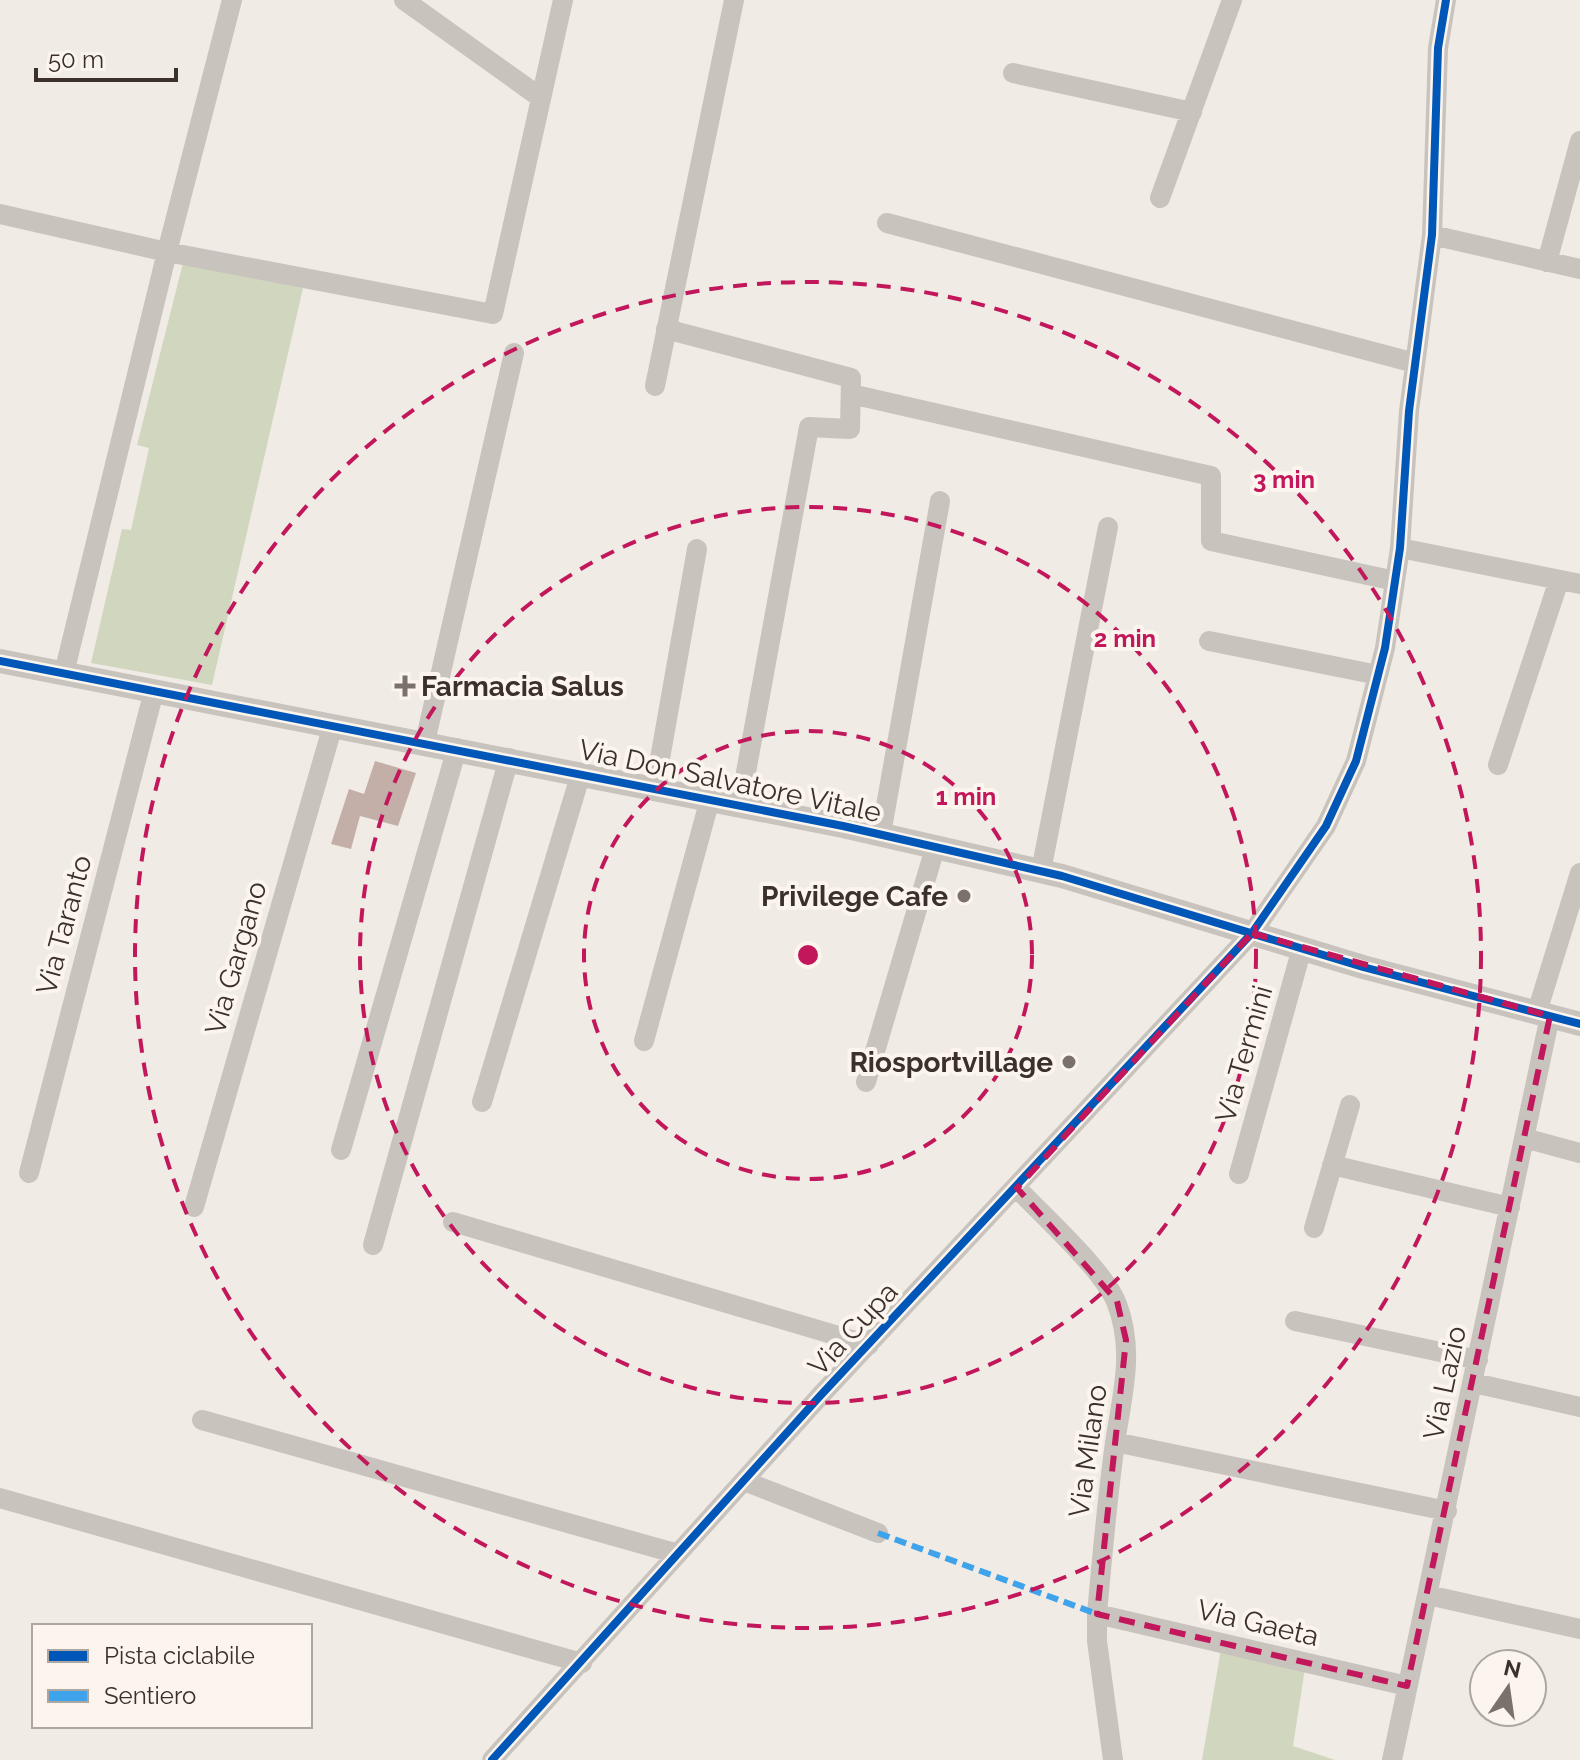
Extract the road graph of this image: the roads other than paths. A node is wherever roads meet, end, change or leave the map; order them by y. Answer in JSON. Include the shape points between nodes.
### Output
{"nodes":[{"id":1,"x":232,"y":0,"type":"edge"},
{"id":2,"x":404,"y":0,"type":"edge"},
{"id":3,"x":563,"y":0,"type":"edge"},
{"id":4,"x":734,"y":0,"type":"edge"},
{"id":5,"x":1232,"y":0,"type":"edge"},
{"id":6,"x":1446,"y":0,"type":"edge"},
{"id":7,"x":1013,"y":73,"type":"dead end"},
{"id":8,"x":541,"y":98,"type":"junction"},
{"id":9,"x":1192,"y":112,"type":"junction"},
{"id":10,"x":1580,"y":141,"type":"edge"},
{"id":11,"x":1160,"y":198,"type":"dead end"},
{"id":12,"x":0,"y":214,"type":"edge"},
{"id":13,"x":887,"y":223,"type":"dead end"},
{"id":14,"x":1432,"y":235,"type":"junction"},
{"id":15,"x":167,"y":252,"type":"junction"},
{"id":16,"x":1547,"y":262,"type":"junction"},
{"id":17,"x":1580,"y":269,"type":"edge"},
{"id":18,"x":666,"y":329,"type":"junction"},
{"id":19,"x":514,"y":353,"type":"dead end"},
{"id":20,"x":1415,"y":363,"type":"junction"},
{"id":21,"x":655,"y":386,"type":"dead end"},
{"id":22,"x":851,"y":394,"type":"junction"},
{"id":23,"x":940,"y":501,"type":"dead end"},
{"id":24,"x":1108,"y":527,"type":"dead end"},
{"id":25,"x":1400,"y":548,"type":"junction"},
{"id":26,"x":697,"y":549,"type":"dead end"},
{"id":27,"x":1559,"y":580,"type":"junction"},
{"id":28,"x":1395,"y":581,"type":"junction"},
{"id":29,"x":1580,"y":584,"type":"edge"},
{"id":30,"x":1209,"y":641,"type":"dead end"},
{"id":31,"x":0,"y":661,"type":"edge"},
{"id":32,"x":64,"y":673,"type":"junction"},
{"id":33,"x":1378,"y":675,"type":"junction"},
{"id":34,"x":154,"y":691,"type":"junction"},
{"id":35,"x":333,"y":725,"type":"junction"},
{"id":36,"x":425,"y":742,"type":"junction"},
{"id":37,"x":457,"y":748,"type":"junction"},
{"id":38,"x":509,"y":758,"type":"junction"},
{"id":39,"x":1498,"y":765,"type":"dead end"},
{"id":40,"x":581,"y":773,"type":"junction"},
{"id":41,"x":655,"y":787,"type":"junction"},
{"id":42,"x":710,"y":799,"type":"junction"},
{"id":43,"x":740,"y":805,"type":"junction"},
{"id":44,"x":881,"y":834,"type":"junction"},
{"id":45,"x":935,"y":848,"type":"junction"},
{"id":46,"x":1041,"y":871,"type":"junction"},
{"id":47,"x":1580,"y":873,"type":"edge"},
{"id":48,"x":1252,"y":933,"type":"junction"},
{"id":49,"x":1302,"y":948,"type":"junction"},
{"id":50,"x":1543,"y":1014,"type":"junction"},
{"id":51,"x":1580,"y":1024,"type":"edge"},
{"id":52,"x":644,"y":1041,"type":"dead end"},
{"id":53,"x":866,"y":1082,"type":"dead end"},
{"id":54,"x":482,"y":1102,"type":"dead end"},
{"id":55,"x":1350,"y":1105,"type":"dead end"},
{"id":56,"x":1524,"y":1138,"type":"junction"},
{"id":57,"x":341,"y":1150,"type":"dead end"},
{"id":58,"x":1580,"y":1153,"type":"edge"},
{"id":59,"x":1332,"y":1165,"type":"junction"},
{"id":60,"x":29,"y":1173,"type":"dead end"},
{"id":61,"x":1239,"y":1174,"type":"dead end"},
{"id":62,"x":1017,"y":1188,"type":"junction"},
{"id":63,"x":194,"y":1207,"type":"dead end"},
{"id":64,"x":1510,"y":1207,"type":"junction"},
{"id":65,"x":453,"y":1222,"type":"dead end"},
{"id":66,"x":1314,"y":1228,"type":"dead end"},
{"id":67,"x":373,"y":1245,"type":"dead end"},
{"id":68,"x":1295,"y":1321,"type":"dead end"},
{"id":69,"x":869,"y":1345,"type":"junction"},
{"id":70,"x":1478,"y":1360,"type":"junction"},
{"id":71,"x":1474,"y":1383,"type":"junction"},
{"id":72,"x":1580,"y":1407,"type":"edge"},
{"id":73,"x":202,"y":1420,"type":"dead end"},
{"id":74,"x":1115,"y":1442,"type":"junction"},
{"id":75,"x":744,"y":1481,"type":"junction"},
{"id":76,"x":0,"y":1498,"type":"edge"},
{"id":77,"x":1447,"y":1511,"type":"junction"},
{"id":78,"x":878,"y":1533,"type":"dead end"},
{"id":79,"x":678,"y":1554,"type":"junction"},
{"id":80,"x":1428,"y":1595,"type":"junction"},
{"id":81,"x":1097,"y":1614,"type":"junction"},
{"id":82,"x":1580,"y":1629,"type":"edge"},
{"id":83,"x":582,"y":1663,"type":"junction"},
{"id":84,"x":1407,"y":1686,"type":"junction"},
{"id":85,"x":492,"y":1760,"type":"edge"},
{"id":86,"x":1113,"y":1760,"type":"edge"},
{"id":87,"x":1392,"y":1760,"type":"edge"}],
"edges":[{"from":1,"to":15,"type":"street"},
{"from":2,"to":8,"type":"street"},
{"from":3,"to":8,"type":"street"},
{"from":4,"to":18,"type":"street"},
{"from":5,"to":9,"type":"street"},
{"from":6,"to":14,"type":"street","name":"Via Cupa","via":[[1438,48]]},
{"from":7,"to":9,"type":"street"},
{"from":8,"to":15,"type":"street","via":[[493,314]]},
{"from":9,"to":11,"type":"street"},
{"from":10,"to":16,"type":"street"},
{"from":12,"to":15,"type":"street"},
{"from":13,"to":20,"type":"street"},
{"from":14,"to":16,"type":"street"},
{"from":14,"to":20,"type":"street","name":"Via Cupa"},
{"from":15,"to":32,"type":"street"},
{"from":16,"to":17,"type":"street"},
{"from":18,"to":21,"type":"street"},
{"from":18,"to":22,"type":"street","via":[[851,378]]},
{"from":19,"to":36,"type":"street"},
{"from":20,"to":25,"type":"street","name":"Via Cupa"},
{"from":22,"to":28,"type":"street","via":[[1211,476],[1211,541]]},
{"from":22,"to":43,"type":"street","via":[[850,429],[809,427]]},
{"from":23,"to":44,"type":"street"},
{"from":24,"to":46,"type":"street"},
{"from":25,"to":27,"type":"street"},
{"from":25,"to":28,"type":"street","name":"Via Cupa"},
{"from":26,"to":41,"type":"street"},
{"from":27,"to":29,"type":"street"},
{"from":27,"to":39,"type":"street"},
{"from":28,"to":33,"type":"street","name":"Via Cupa"},
{"from":30,"to":33,"type":"street"},
{"from":31,"to":32,"type":"street","name":"Via Don Salvatore Vitale"},
{"from":32,"to":34,"type":"street","name":"Via Don Salvatore Vitale"},
{"from":33,"to":48,"type":"street","name":"Via Cupa","via":[[1356,761],[1326,826]]},
{"from":34,"to":35,"type":"street","name":"Via Don Salvatore Vitale"},
{"from":34,"to":60,"type":"street","name":"Via Taranto"},
{"from":35,"to":36,"type":"street","name":"Via Don Salvatore Vitale"},
{"from":35,"to":63,"type":"street","name":"Via Gargano"},
{"from":36,"to":37,"type":"street","name":"Via Don Salvatore Vitale"},
{"from":37,"to":38,"type":"street","name":"Via Don Salvatore Vitale"},
{"from":37,"to":57,"type":"street"},
{"from":38,"to":40,"type":"street","name":"Via Don Salvatore Vitale"},
{"from":38,"to":67,"type":"street"},
{"from":40,"to":41,"type":"street","name":"Via Don Salvatore Vitale"},
{"from":40,"to":54,"type":"street"},
{"from":41,"to":42,"type":"street","name":"Via Don Salvatore Vitale"},
{"from":42,"to":43,"type":"street","name":"Via Don Salvatore Vitale"},
{"from":42,"to":52,"type":"street"},
{"from":43,"to":44,"type":"street","name":"Via Don Salvatore Vitale"},
{"from":44,"to":45,"type":"street","name":"Via Don Salvatore Vitale"},
{"from":45,"to":46,"type":"street","name":"Via Don Salvatore Vitale"},
{"from":45,"to":53,"type":"street"},
{"from":46,"to":48,"type":"street","name":"Via Don Salvatore Vitale"},
{"from":47,"to":50,"type":"street","name":"Via Lazio"},
{"from":48,"to":49,"type":"street","name":"Via Don Salvatore Vitale"},
{"from":48,"to":62,"type":"street","name":"Via Cupa"},
{"from":49,"to":50,"type":"street","name":"Via Don Salvatore Vitale"},
{"from":49,"to":61,"type":"street","name":"Via Termini"},
{"from":50,"to":51,"type":"street","name":"Via Don Salvatore Vitale"},
{"from":50,"to":56,"type":"street","name":"Via Lazio"},
{"from":55,"to":59,"type":"street"},
{"from":56,"to":58,"type":"street"},
{"from":56,"to":64,"type":"street","name":"Via Lazio"},
{"from":59,"to":64,"type":"street"},
{"from":59,"to":66,"type":"street"},
{"from":62,"to":69,"type":"street","name":"Via Cupa"},
{"from":62,"to":74,"type":"street","name":"Via Milano","via":[[1117,1301],[1128,1366]]},
{"from":64,"to":70,"type":"street","name":"Via Lazio"},
{"from":65,"to":69,"type":"street"},
{"from":68,"to":70,"type":"street"},
{"from":69,"to":75,"type":"street","name":"Via Cupa"},
{"from":70,"to":71,"type":"street","name":"Via Lazio"},
{"from":71,"to":72,"type":"street"},
{"from":71,"to":77,"type":"street","name":"Via Lazio"},
{"from":73,"to":79,"type":"street"},
{"from":74,"to":77,"type":"street"},
{"from":74,"to":81,"type":"street","name":"Via Milano"},
{"from":75,"to":78,"type":"street"},
{"from":75,"to":79,"type":"street","name":"Via Cupa"},
{"from":76,"to":83,"type":"street"},
{"from":77,"to":80,"type":"street","name":"Via Lazio"},
{"from":79,"to":83,"type":"street","name":"Via Cupa"},
{"from":80,"to":82,"type":"street"},
{"from":80,"to":84,"type":"street","name":"Via Lazio"},
{"from":81,"to":84,"type":"street","name":"Via Gaeta"},
{"from":81,"to":86,"type":"street","name":"Via Milano"},
{"from":83,"to":85,"type":"street","name":"Via Cupa"},
{"from":84,"to":87,"type":"street","name":"Via Lazio"}]}
